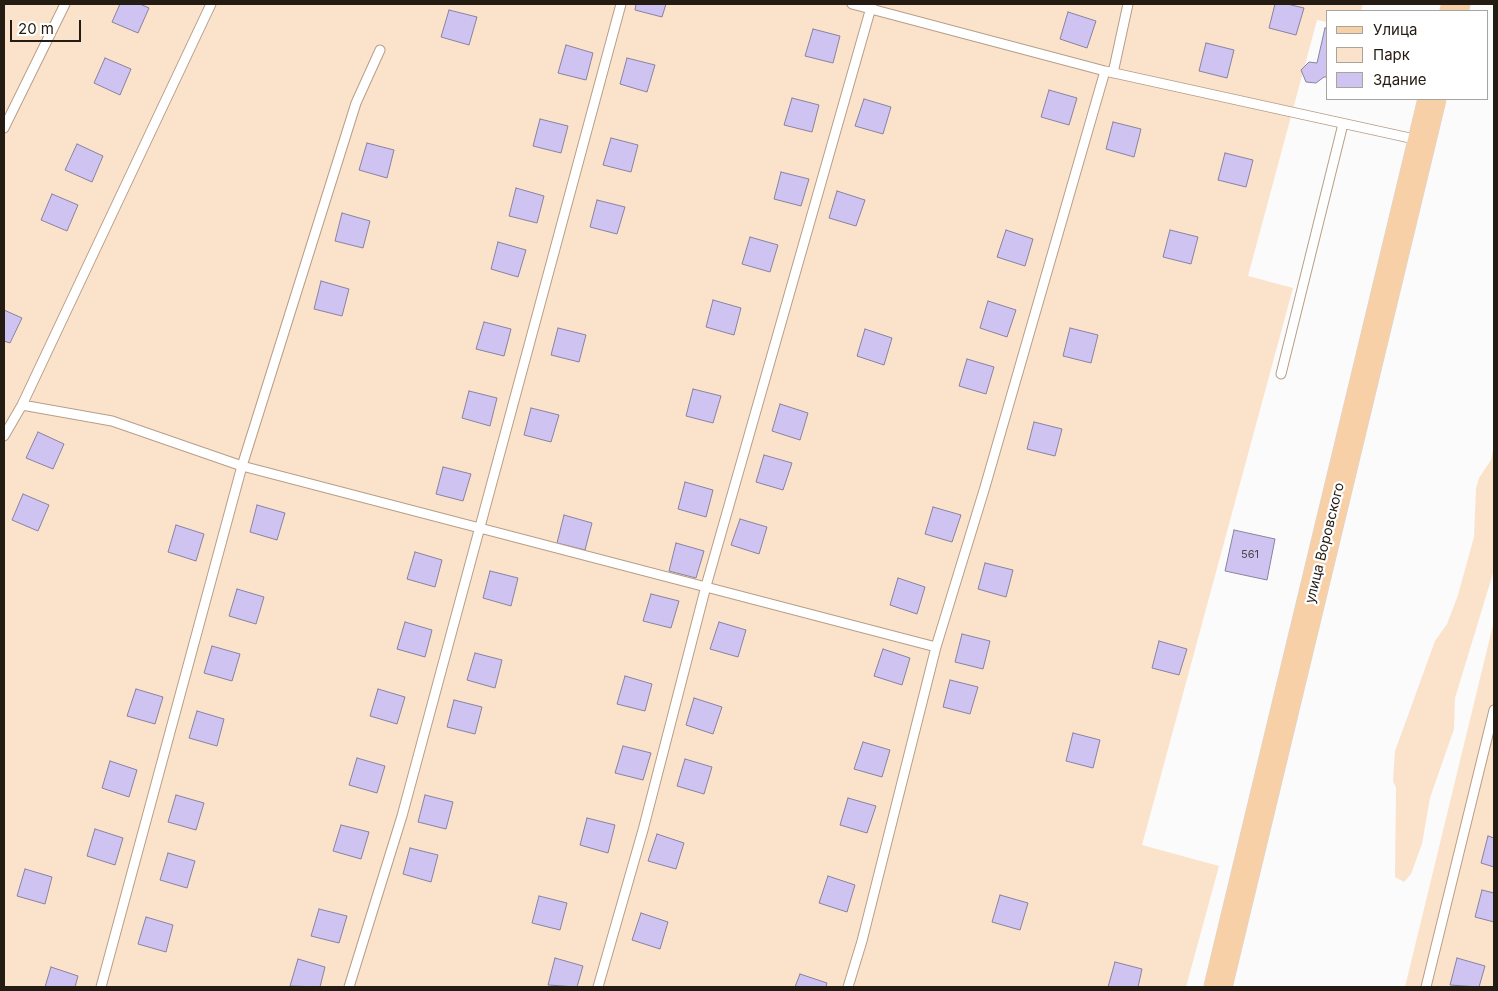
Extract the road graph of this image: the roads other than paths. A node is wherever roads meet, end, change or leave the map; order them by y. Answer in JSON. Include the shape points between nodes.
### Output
{"nodes":[{"id":1,"x":65,"y":4,"type":"edge"},
{"id":2,"x":210,"y":4,"type":"edge"},
{"id":3,"x":621,"y":4,"type":"edge"},
{"id":4,"x":852,"y":4,"type":"edge"},
{"id":5,"x":1128,"y":4,"type":"edge"},
{"id":6,"x":871,"y":6,"type":"edge"},
{"id":7,"x":380,"y":50,"type":"dead end"},
{"id":8,"x":1109,"y":72,"type":"junction"},
{"id":9,"x":1432,"y":100,"type":"edge"},
{"id":10,"x":1343,"y":124,"type":"junction"},
{"id":11,"x":4,"y":128,"type":"edge"},
{"id":12,"x":1422,"y":140,"type":"junction"},
{"id":13,"x":1281,"y":374,"type":"dead end"},
{"id":14,"x":22,"y":405,"type":"junction"},
{"id":15,"x":4,"y":436,"type":"edge"},
{"id":16,"x":242,"y":466,"type":"junction"},
{"id":17,"x":478,"y":529,"type":"junction"},
{"id":18,"x":706,"y":586,"type":"junction"},
{"id":19,"x":936,"y":646,"type":"junction"},
{"id":20,"x":1494,"y":710,"type":"edge"},
{"id":21,"x":101,"y":987,"type":"edge"},
{"id":22,"x":349,"y":987,"type":"edge"},
{"id":23,"x":598,"y":987,"type":"edge"},
{"id":24,"x":848,"y":987,"type":"edge"},
{"id":25,"x":1218,"y":987,"type":"edge"},
{"id":26,"x":1426,"y":987,"type":"edge"}],
"edges":[{"from":1,"to":11,"type":"lane"},
{"from":2,"to":14,"type":"lane"},
{"from":3,"to":17,"type":"lane"},
{"from":4,"to":6,"type":"lane"},
{"from":5,"to":8,"type":"lane"},
{"from":6,"to":8,"type":"lane"},
{"from":6,"to":18,"type":"lane"},
{"from":7,"to":16,"type":"lane","via":[[356,103]]},
{"from":8,"to":10,"type":"lane"},
{"from":8,"to":19,"type":"lane"},
{"from":9,"to":12,"type":"main road","name":"улица Воровского"},
{"from":10,"to":12,"type":"lane"},
{"from":10,"to":13,"type":"lane"},
{"from":12,"to":25,"type":"main road","name":"улица Воровского"},
{"from":14,"to":15,"type":"lane"},
{"from":14,"to":16,"type":"lane","via":[[112,421]]},
{"from":16,"to":17,"type":"lane"},
{"from":16,"to":21,"type":"lane"},
{"from":17,"to":18,"type":"lane"},
{"from":17,"to":22,"type":"lane","via":[[402,816]]},
{"from":18,"to":19,"type":"lane"},
{"from":18,"to":23,"type":"lane","via":[[643,830]]},
{"from":19,"to":24,"type":"lane"},
{"from":20,"to":26,"type":"lane"}]}
